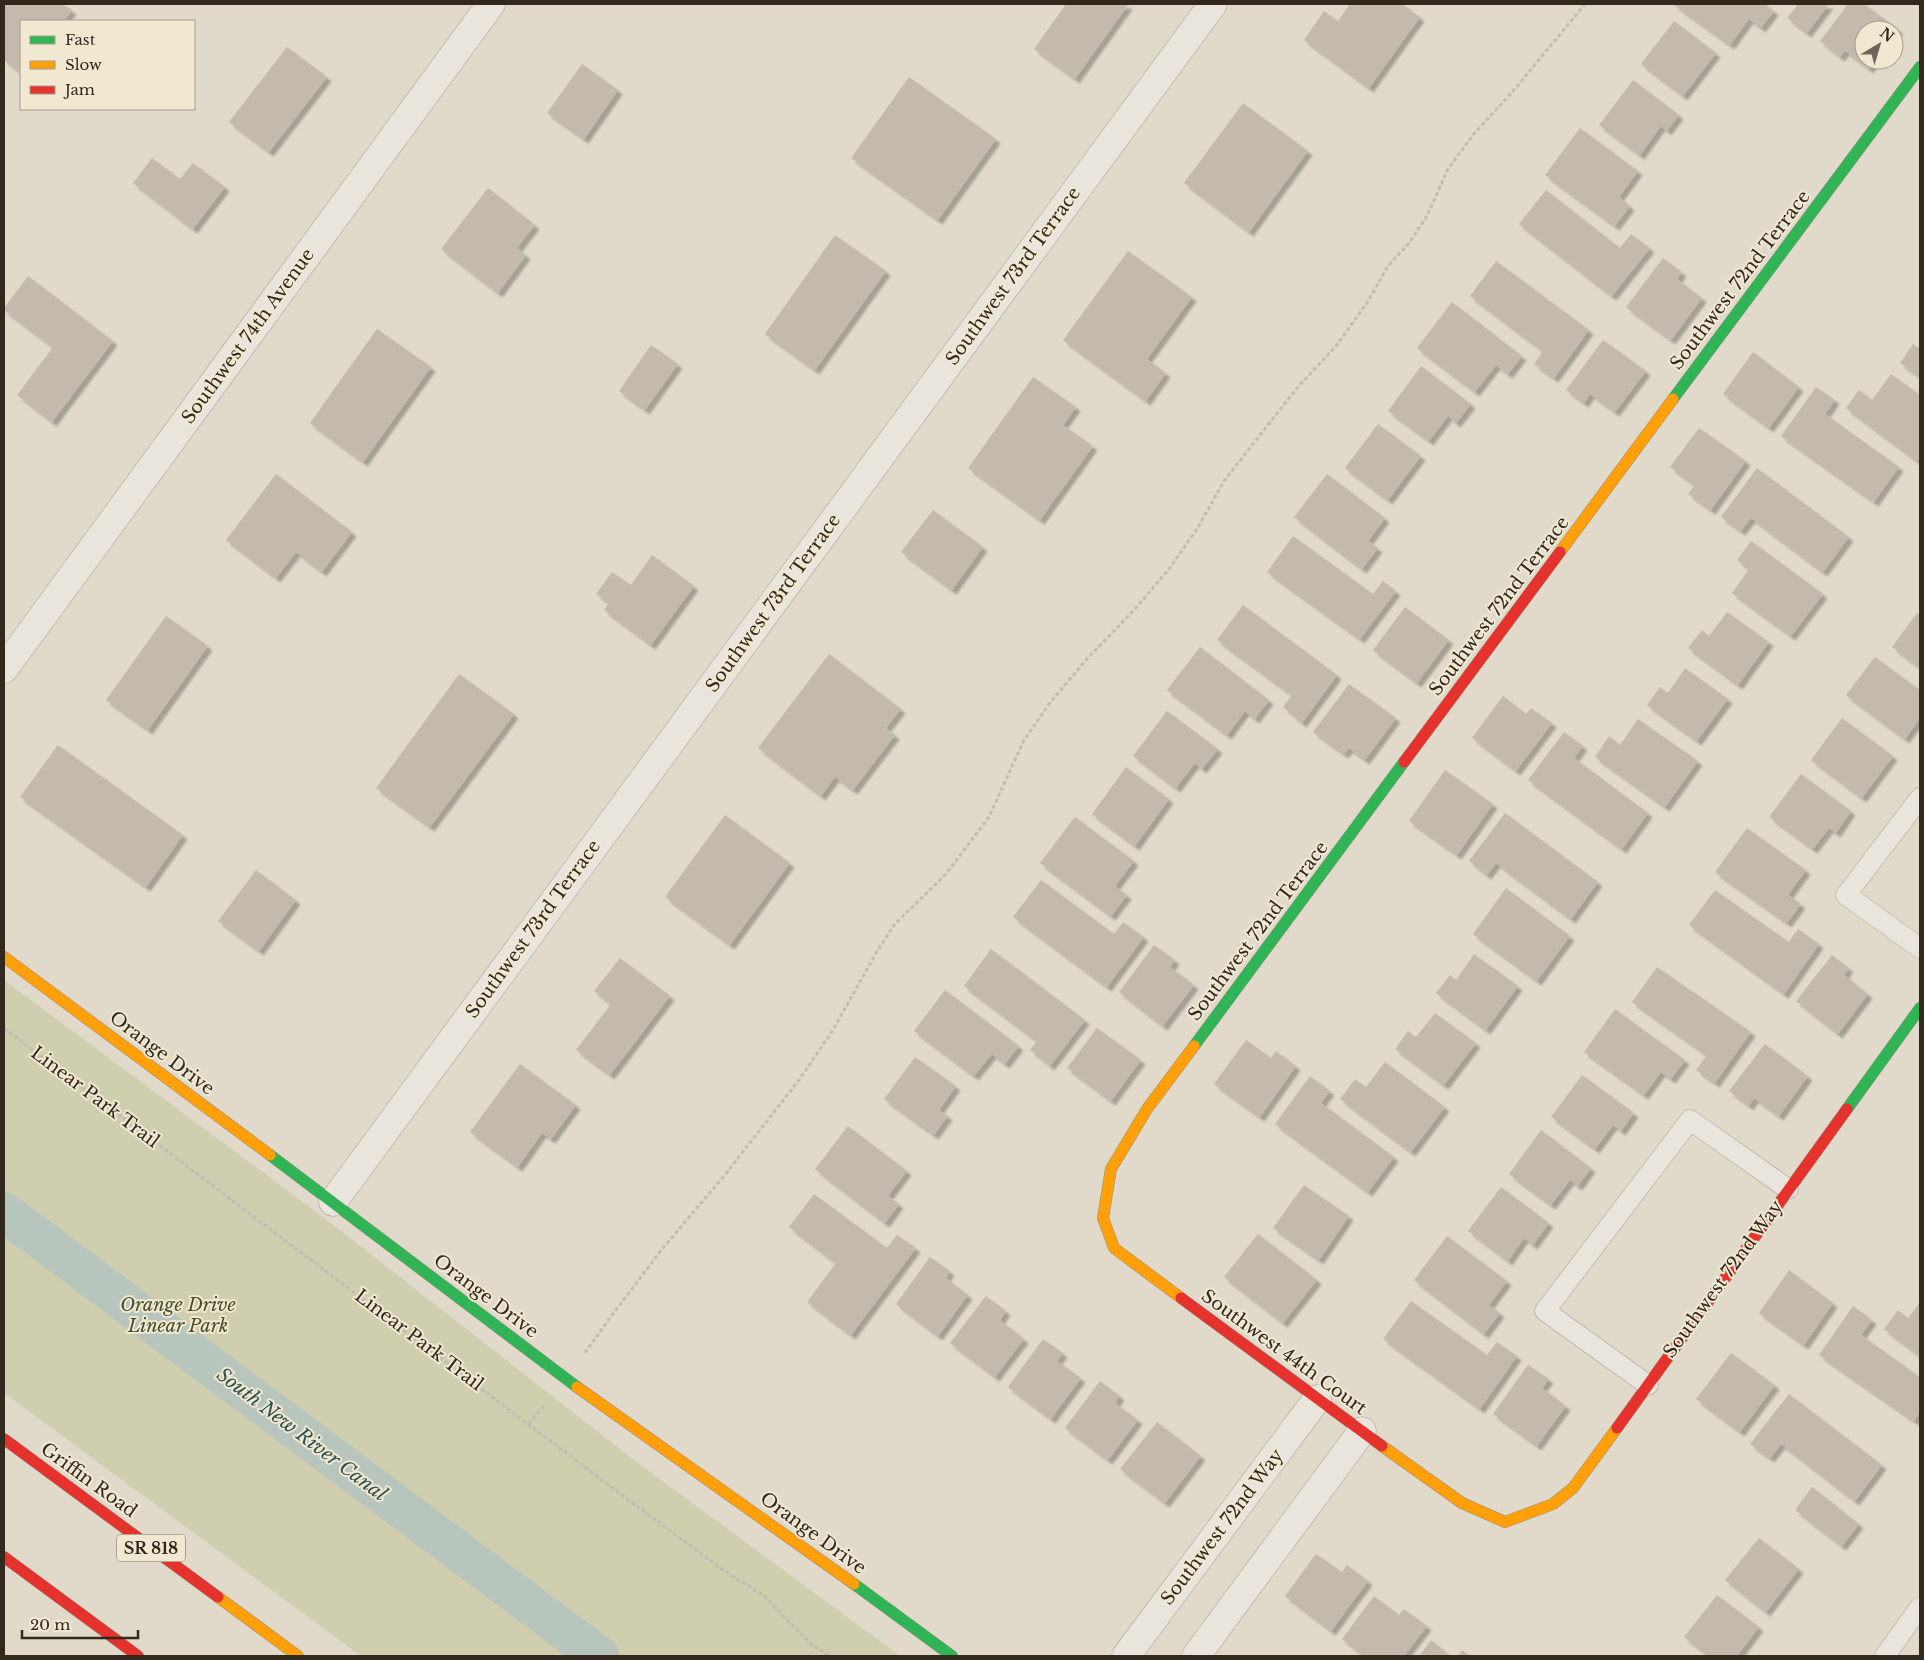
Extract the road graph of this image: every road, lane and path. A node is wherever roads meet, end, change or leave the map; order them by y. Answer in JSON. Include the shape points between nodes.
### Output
{"nodes":[{"id":1,"x":491,"y":4,"type":"edge"},
{"id":2,"x":1213,"y":4,"type":"edge"},
{"id":3,"x":1585,"y":4,"type":"edge"},
{"id":4,"x":1920,"y":67,"type":"edge"},
{"id":5,"x":4,"y":669,"type":"edge"},
{"id":6,"x":1920,"y":798,"type":"edge"},
{"id":7,"x":1920,"y":948,"type":"edge"},
{"id":8,"x":4,"y":957,"type":"edge"},
{"id":9,"x":1920,"y":1008,"type":"edge"},
{"id":10,"x":4,"y":1028,"type":"edge"},
{"id":11,"x":1111,"y":1169,"type":"joint"},
{"id":12,"x":1788,"y":1188,"type":"junction"},
{"id":13,"x":333,"y":1202,"type":"junction"},
{"id":14,"x":582,"y":1358,"type":"dead end"},
{"id":15,"x":1648,"y":1385,"type":"junction"},
{"id":16,"x":1318,"y":1399,"type":"junction"},
{"id":17,"x":546,"y":1403,"type":"dead end"},
{"id":18,"x":529,"y":1424,"type":"junction"},
{"id":19,"x":1362,"y":1431,"type":"junction"},
{"id":20,"x":4,"y":1439,"type":"edge"},
{"id":21,"x":1505,"y":1522,"type":"joint"},
{"id":22,"x":4,"y":1558,"type":"edge"},
{"id":23,"x":1920,"y":1607,"type":"edge"},
{"id":24,"x":138,"y":1656,"type":"edge"},
{"id":25,"x":298,"y":1656,"type":"edge"},
{"id":26,"x":830,"y":1656,"type":"edge"},
{"id":27,"x":952,"y":1656,"type":"edge"},
{"id":28,"x":1126,"y":1656,"type":"edge"},
{"id":29,"x":1196,"y":1656,"type":"edge"},
{"id":30,"x":1885,"y":1656,"type":"edge"}],
"edges":[{"from":1,"to":5,"type":"street","name":"Southwest 74th Avenue"},
{"from":2,"to":13,"type":"street","name":"Southwest 73rd Terrace"},
{"from":3,"to":14,"type":"path","via":[[1473,135],[1448,169],[1427,216],[1388,266],[1367,303],[1336,346],[1297,388],[1224,481],[1197,529],[1168,569],[1049,704],[1023,742],[989,817],[946,874],[894,925],[831,1033],[799,1080],[640,1277]]},
{"from":4,"to":11,"type":"street","name":"Southwest 72nd Terrace","via":[[1147,1109]]},
{"from":6,"to":7,"type":"lane","via":[[1846,895]]},
{"from":8,"to":13,"type":"street","name":"Orange Drive"},
{"from":9,"to":12,"type":"street","name":"Southwest 72nd Way"},
{"from":10,"to":18,"type":"path","name":"Linear Park Trail"},
{"from":11,"to":16,"type":"street","name":"Southwest 44th Court","via":[[1103,1218],[1114,1248]]},
{"from":12,"to":15,"type":"street","name":"Southwest 72nd Way"},
{"from":12,"to":15,"type":"lane","via":[[1690,1120],[1545,1311]]},
{"from":13,"to":27,"type":"street","name":"Orange Drive","via":[[565,1379]]},
{"from":15,"to":21,"type":"street","name":"Southwest 72nd Way","via":[[1573,1488],[1552,1504]]},
{"from":16,"to":19,"type":"street","name":"Southwest 44th Court"},
{"from":16,"to":28,"type":"street","name":"Southwest 72nd Way"},
{"from":17,"to":18,"type":"path"},
{"from":18,"to":26,"type":"path","name":"Linear Park Trail","via":[[729,1574],[763,1595],[812,1645]]},
{"from":19,"to":21,"type":"street","name":"Southwest 44th Court","via":[[1462,1503]]},
{"from":19,"to":29,"type":"street"},
{"from":20,"to":25,"type":"street","name":"Griffin Road","number":"SR 818"},
{"from":22,"to":24,"type":"street"},
{"from":23,"to":30,"type":"lane"}]}
